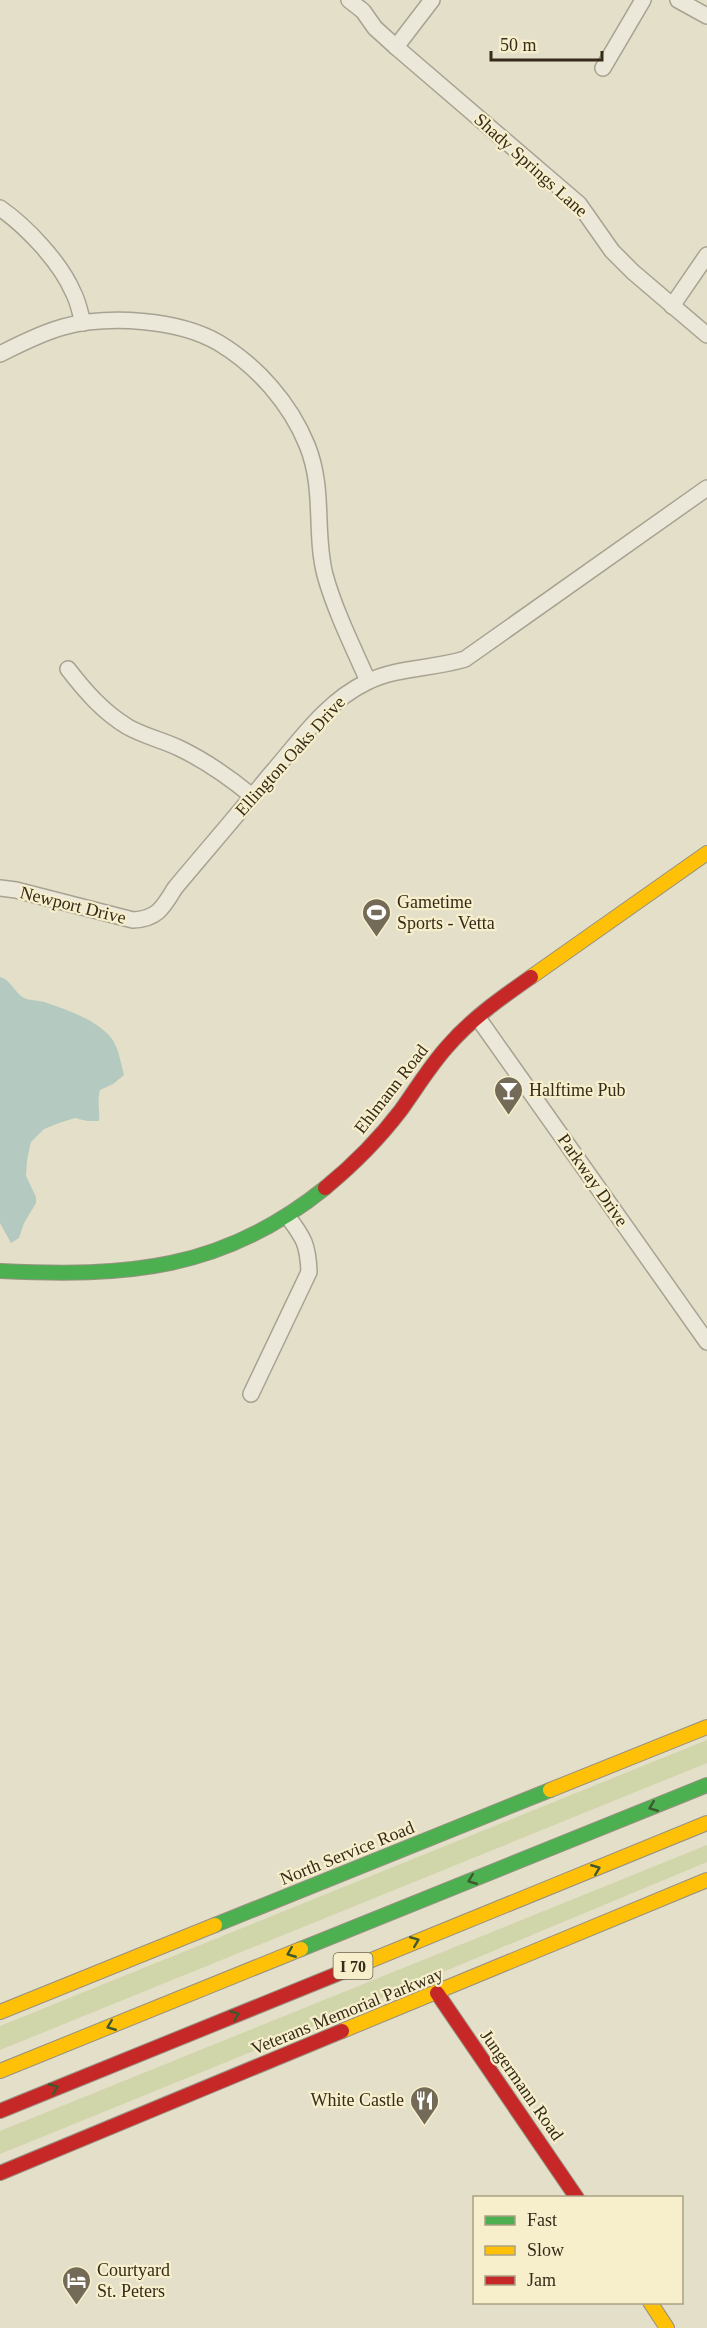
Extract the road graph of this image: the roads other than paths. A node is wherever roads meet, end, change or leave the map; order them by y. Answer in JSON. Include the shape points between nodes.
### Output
{"nodes":[{"id":1,"x":349,"y":0,"type":"edge"},
{"id":2,"x":432,"y":0,"type":"edge"},
{"id":3,"x":643,"y":0,"type":"edge"},
{"id":4,"x":678,"y":0,"type":"edge"},
{"id":5,"x":707,"y":16,"type":"edge"},
{"id":6,"x":396,"y":47,"type":"junction"},
{"id":7,"x":603,"y":68,"type":"dead end"},
{"id":8,"x":0,"y":208,"type":"edge"},
{"id":9,"x":707,"y":255,"type":"edge"},
{"id":10,"x":672,"y":306,"type":"junction"},
{"id":11,"x":83,"y":323,"type":"junction"},
{"id":12,"x":707,"y":335,"type":"edge"},
{"id":13,"x":0,"y":354,"type":"edge"},
{"id":14,"x":707,"y":489,"type":"edge"},
{"id":15,"x":68,"y":669,"type":"dead end"},
{"id":16,"x":368,"y":681,"type":"junction"},
{"id":17,"x":252,"y":796,"type":"junction"},
{"id":18,"x":707,"y":853,"type":"edge"},
{"id":19,"x":0,"y":888,"type":"edge"},
{"id":20,"x":147,"y":919,"type":"joint"},
{"id":21,"x":478,"y":1018,"type":"junction"},
{"id":22,"x":288,"y":1217,"type":"junction"},
{"id":23,"x":0,"y":1271,"type":"edge"},
{"id":24,"x":707,"y":1342,"type":"edge"},
{"id":25,"x":251,"y":1394,"type":"dead end"},
{"id":26,"x":707,"y":1727,"type":"edge"},
{"id":27,"x":707,"y":1785,"type":"edge"},
{"id":28,"x":707,"y":1823,"type":"edge"},
{"id":29,"x":707,"y":1880,"type":"edge"},
{"id":30,"x":437,"y":1993,"type":"junction"},
{"id":31,"x":0,"y":2012,"type":"edge"},
{"id":32,"x":0,"y":2071,"type":"edge"},
{"id":33,"x":0,"y":2110,"type":"edge"},
{"id":34,"x":0,"y":2173,"type":"edge"},
{"id":35,"x":577,"y":2196,"type":"edge"},
{"id":36,"x":651,"y":2304,"type":"edge"},
{"id":37,"x":668,"y":2328,"type":"edge"}],
"edges":[{"from":1,"to":6,"type":"street","name":"Shady Springs Lane"},
{"from":2,"to":6,"type":"street"},
{"from":3,"to":7,"type":"street"},
{"from":4,"to":5,"type":"street"},
{"from":6,"to":10,"type":"street","name":"Shady Springs Lane","via":[[572,198],[612,251]]},
{"from":8,"to":11,"type":"street","via":[[18,220],[58,266],[73,291]]},
{"from":9,"to":10,"type":"street"},
{"from":10,"to":12,"type":"street","name":"Shady Springs Lane"},
{"from":11,"to":13,"type":"street","via":[[62,327]]},
{"from":11,"to":16,"type":"street","via":[[144,321],[195,333],[243,361],[276,393],[294,418],[317,473],[325,575]]},
{"from":14,"to":16,"type":"street","name":"Ellington Oaks Drive","via":[[465,660]]},
{"from":15,"to":17,"type":"street","via":[[102,708],[128,727],[195,756]]},
{"from":16,"to":17,"type":"street","name":"Ellington Oaks Drive","via":[[327,709]]},
{"from":17,"to":20,"type":"street","name":"Ellington Oaks Drive","via":[[157,914]]},
{"from":18,"to":21,"type":"main road","name":"Ehlmann Road","via":[[520,984]]},
{"from":19,"to":20,"type":"street","name":"Newport Drive","via":[[119,918]]},
{"from":21,"to":22,"type":"main road","name":"Ehlmann Road","via":[[438,1057],[393,1121],[339,1178]]},
{"from":21,"to":24,"type":"street","name":"Parkway Drive"},
{"from":22,"to":23,"type":"main road","name":"Ehlmann Road","via":[[199,1258],[136,1270],[87,1274]]},
{"from":22,"to":25,"type":"street","via":[[303,1237],[309,1272]]},
{"from":26,"to":31,"type":"main road","name":"North Service Road"},
{"from":27,"to":32,"type":"main road","number":"I 70","one_way":true},
{"from":33,"to":28,"type":"main road","number":"I 70","one_way":true},
{"from":29,"to":30,"type":"main road","name":"Veterans Memorial Parkway"},
{"from":30,"to":34,"type":"main road","name":"Veterans Memorial Parkway"},
{"from":30,"to":35,"type":"main road","name":"Jungermann Road"},
{"from":36,"to":37,"type":"main road"}]}
